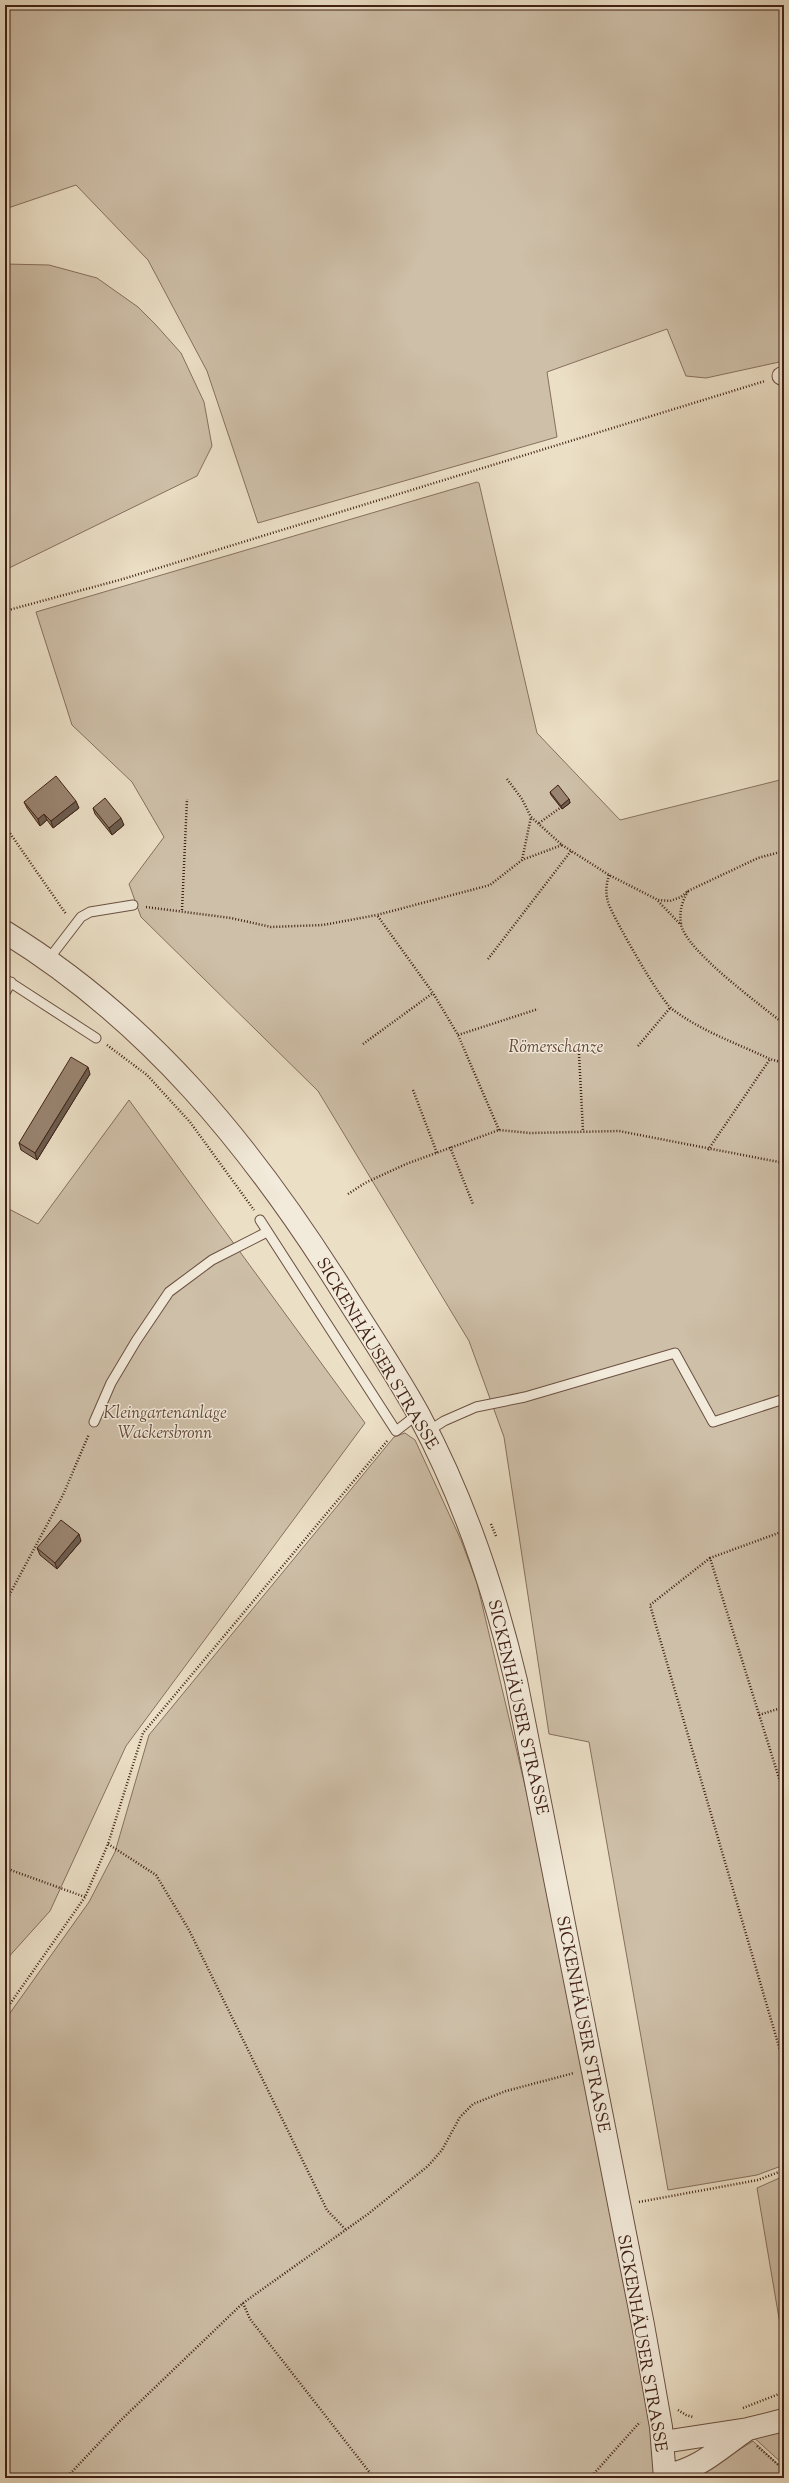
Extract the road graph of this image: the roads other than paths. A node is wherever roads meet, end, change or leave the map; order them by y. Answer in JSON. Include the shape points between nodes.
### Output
{"nodes":[{"id":1,"x":133,"y":905,"type":"road end"},
{"id":2,"x":5,"y":932,"type":"edge"},
{"id":3,"x":48,"y":960,"type":"junction"},
{"id":4,"x":8,"y":980,"type":"edge"},
{"id":5,"x":5,"y":993,"type":"edge"},
{"id":6,"x":96,"y":1038,"type":"road end"},
{"id":7,"x":260,"y":1220,"type":"road end"},
{"id":8,"x":267,"y":1232,"type":"junction"},
{"id":9,"x":784,"y":1399,"type":"edge"},
{"id":10,"x":94,"y":1422,"type":"road end"},
{"id":11,"x":423,"y":1423,"type":"junction"},
{"id":12,"x":744,"y":2419,"type":"junction"},
{"id":13,"x":784,"y":2420,"type":"edge"},
{"id":14,"x":663,"y":2442,"type":"junction"},
{"id":15,"x":665,"y":2477,"type":"edge"}],
"edges":[{"from":1,"to":3,"type":"lane","via":[[90,912],[74,925]]},
{"from":2,"to":3,"type":"street","name":"SICKENHÄUSER STRASSE"},
{"from":3,"to":11,"type":"street","name":"SICKENHÄUSER STRASSE","via":[[129,1024],[226,1125],[283,1201],[319,1255]]},
{"from":4,"to":5,"type":"lane"},
{"from":4,"to":6,"type":"lane"},
{"from":7,"to":8,"type":"lane"},
{"from":8,"to":10,"type":"lane","via":[[212,1260],[169,1292],[111,1382]]},
{"from":8,"to":11,"type":"lane","via":[[396,1431]]},
{"from":9,"to":11,"type":"lane","via":[[713,1422],[674,1353],[525,1397],[476,1407],[444,1421]]},
{"from":11,"to":14,"type":"street","name":"SICKENHÄUSER STRASSE","via":[[474,1535],[502,1625],[522,1710],[592,2069],[671,2409]]},
{"from":12,"to":13,"type":"street"},
{"from":12,"to":14,"type":"street"},
{"from":12,"to":15,"type":"street","via":[[707,2460],[687,2471]]},
{"from":14,"to":15,"type":"street","name":"SICKENHÄUSER STRASSE"}]}
